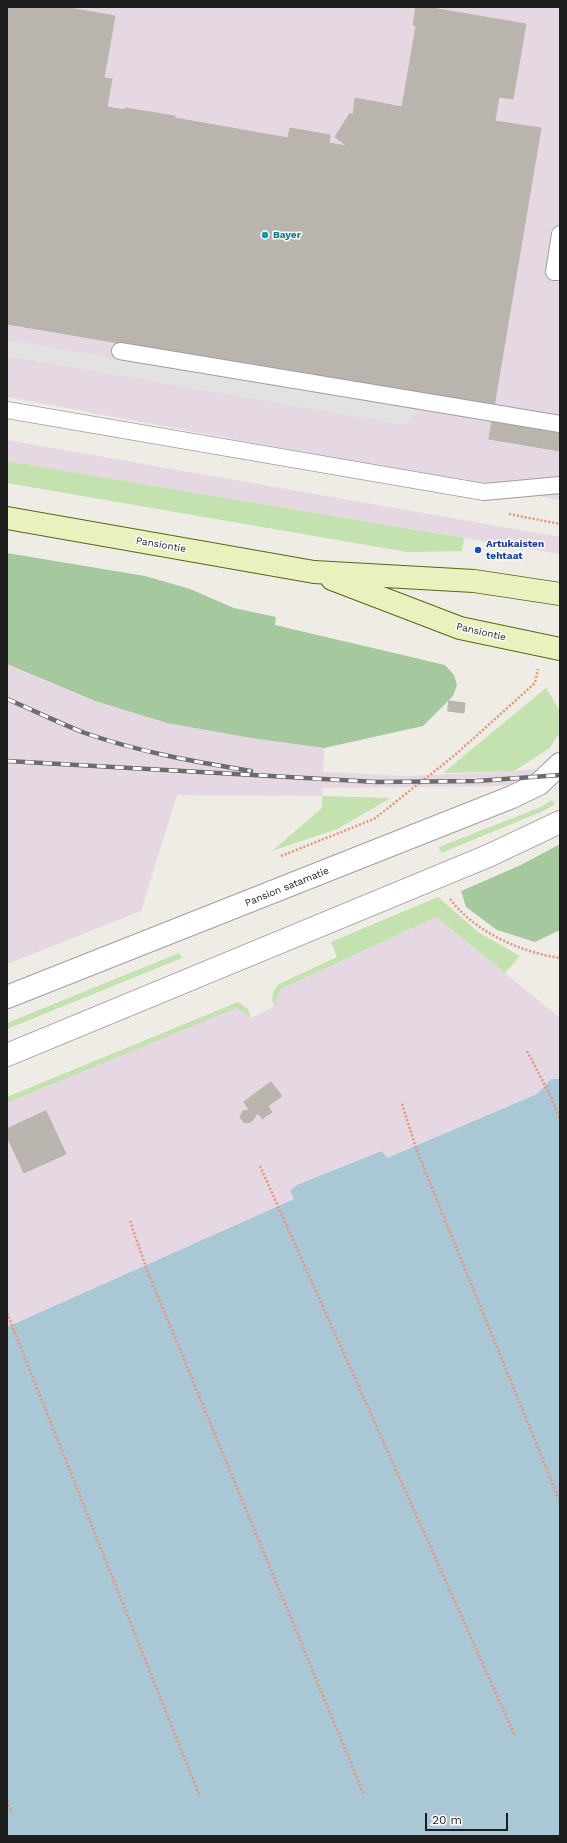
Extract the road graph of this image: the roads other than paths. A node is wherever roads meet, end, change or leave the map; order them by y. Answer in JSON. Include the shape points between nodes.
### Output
{"nodes":[{"id":1,"x":560,"y":234,"type":"edge"},
{"id":2,"x":560,"y":272,"type":"edge"},
{"id":3,"x":120,"y":351,"type":"dead end"},
{"id":4,"x":7,"y":410,"type":"edge"},
{"id":5,"x":560,"y":424,"type":"edge"},
{"id":6,"x":560,"y":485,"type":"edge"},
{"id":7,"x":7,"y":518,"type":"edge"},
{"id":8,"x":314,"y":572,"type":"junction"},
{"id":9,"x":560,"y":594,"type":"edge"},
{"id":10,"x":560,"y":649,"type":"edge"},
{"id":11,"x":560,"y":764,"type":"edge"},
{"id":12,"x":560,"y":822,"type":"edge"},
{"id":13,"x":7,"y":997,"type":"edge"},
{"id":14,"x":7,"y":1055,"type":"edge"}],
"edges":[{"from":1,"to":2,"type":"lane","via":[[554,272]]},
{"from":3,"to":5,"type":"lane"},
{"from":4,"to":6,"type":"lane","via":[[484,492]]},
{"from":7,"to":8,"type":"street","name":"Pansiontie"},
{"from":8,"to":9,"type":"street","name":"Pansiontie","via":[[474,581]]},
{"from":8,"to":10,"type":"street","name":"Pansiontie","via":[[460,628]]},
{"from":11,"to":13,"type":"street","name":"Pansion satamatie","via":[[539,784],[512,797]]},
{"from":12,"to":14,"type":"street","via":[[439,877]]}]}
